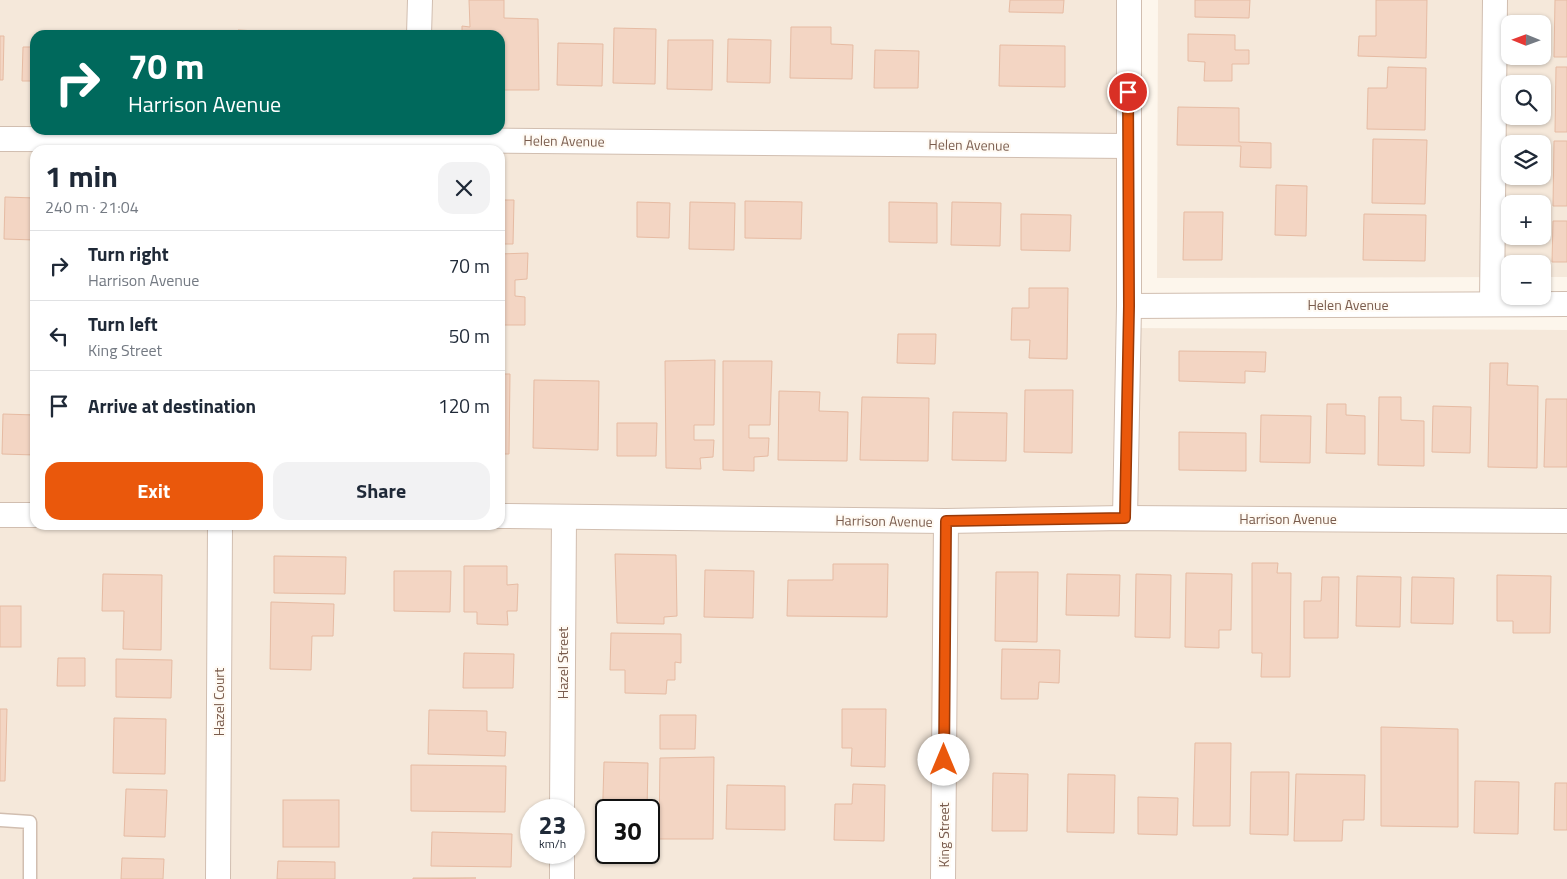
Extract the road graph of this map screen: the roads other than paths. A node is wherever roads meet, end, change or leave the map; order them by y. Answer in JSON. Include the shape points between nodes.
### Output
{"nodes":[{"id":1,"x":420,"y":0,"type":"edge"},
{"id":2,"x":1129,"y":0,"type":"edge"},
{"id":3,"x":1494,"y":0,"type":"edge"},
{"id":4,"x":419,"y":30,"type":"edge"},
{"id":5,"x":0,"y":138,"type":"edge"},
{"id":6,"x":417,"y":140,"type":"edge"},
{"id":7,"x":1128,"y":146,"type":"junction"},
{"id":8,"x":1492,"y":304,"type":"junction"},
{"id":9,"x":1567,"y":304,"type":"edge"},
{"id":10,"x":1129,"y":306,"type":"junction"},
{"id":11,"x":0,"y":515,"type":"edge"},
{"id":12,"x":30,"y":515,"type":"edge"},
{"id":13,"x":505,"y":516,"type":"edge"},
{"id":14,"x":564,"y":517,"type":"junction"},
{"id":15,"x":1125,"y":518,"type":"junction"},
{"id":16,"x":946,"y":521,"type":"junction"},
{"id":17,"x":1567,"y":521,"type":"edge"},
{"id":18,"x":220,"y":530,"type":"edge"},
{"id":19,"x":562,"y":799,"type":"edge"},
{"id":20,"x":0,"y":820,"type":"edge"},
{"id":21,"x":562,"y":864,"type":"edge"},
{"id":22,"x":30,"y":879,"type":"edge"},
{"id":23,"x":218,"y":879,"type":"edge"},
{"id":24,"x":562,"y":879,"type":"edge"},
{"id":25,"x":943,"y":879,"type":"edge"}],
"edges":[{"from":1,"to":4,"type":"street"},
{"from":2,"to":7,"type":"street"},
{"from":3,"to":8,"type":"street"},
{"from":5,"to":6,"type":"street","name":"Helen Avenue"},
{"from":6,"to":7,"type":"street","name":"Helen Avenue"},
{"from":7,"to":10,"type":"street"},
{"from":8,"to":9,"type":"street","name":"Helen Avenue"},
{"from":8,"to":10,"type":"street","name":"Helen Avenue"},
{"from":10,"to":15,"type":"street"},
{"from":11,"to":12,"type":"street"},
{"from":13,"to":14,"type":"street","name":"Harrison Avenue"},
{"from":14,"to":16,"type":"street","name":"Harrison Avenue"},
{"from":14,"to":19,"type":"street","name":"Hazel Street"},
{"from":15,"to":16,"type":"street","name":"Harrison Avenue"},
{"from":15,"to":17,"type":"street","name":"Harrison Avenue"},
{"from":16,"to":25,"type":"street","name":"King Street"},
{"from":18,"to":23,"type":"street","name":"Hazel Court"},
{"from":20,"to":22,"type":"lane","via":[[30,822]]},
{"from":21,"to":24,"type":"street"}]}
